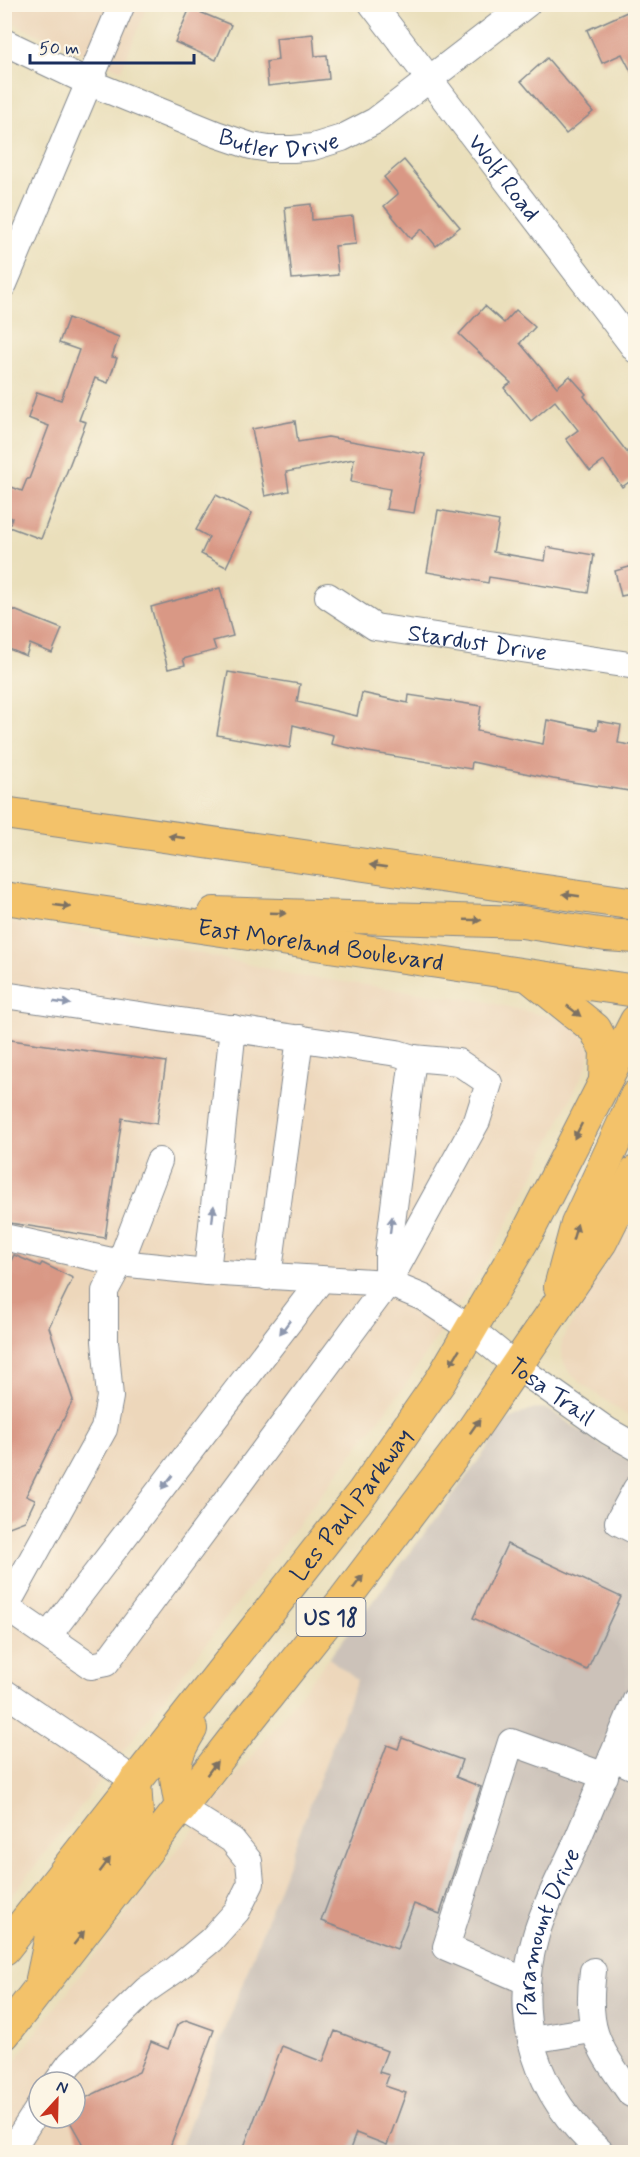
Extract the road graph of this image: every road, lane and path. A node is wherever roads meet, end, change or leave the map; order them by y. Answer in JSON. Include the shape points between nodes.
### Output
{"nodes":[{"id":1,"x":122,"y":4,"type":"edge"},
{"id":2,"x":372,"y":4,"type":"edge"},
{"id":3,"x":527,"y":4,"type":"edge"},
{"id":4,"x":4,"y":42,"type":"edge"},
{"id":5,"x":428,"y":80,"type":"junction"},
{"id":6,"x":88,"y":82,"type":"junction"},
{"id":7,"x":4,"y":284,"type":"edge"},
{"id":8,"x":636,"y":350,"type":"edge"},
{"id":9,"x":328,"y":596,"type":"dead end"},
{"id":10,"x":636,"y":666,"type":"edge"},
{"id":11,"x":4,"y":813,"type":"edge"},
{"id":12,"x":4,"y":898,"type":"edge"},
{"id":13,"x":636,"y":904,"type":"edge"},
{"id":14,"x":135,"y":916,"type":"junction"},
{"id":15,"x":636,"y":937,"type":"edge"},
{"id":16,"x":528,"y":975,"type":"junction"},
{"id":17,"x":636,"y":991,"type":"edge"},
{"id":18,"x":4,"y":995,"type":"edge"},
{"id":19,"x":636,"y":1021,"type":"edge"},
{"id":20,"x":233,"y":1028,"type":"junction"},
{"id":21,"x":300,"y":1038,"type":"junction"},
{"id":22,"x":413,"y":1058,"type":"junction"},
{"id":23,"x":605,"y":1079,"type":"junction"},
{"id":24,"x":636,"y":1096,"type":"edge"},
{"id":25,"x":159,"y":1161,"type":"dead end"},
{"id":26,"x":634,"y":1177,"type":"edge"},
{"id":27,"x":4,"y":1237,"type":"edge"},
{"id":28,"x":120,"y":1263,"type":"junction"},
{"id":29,"x":207,"y":1272,"type":"junction"},
{"id":30,"x":268,"y":1276,"type":"junction"},
{"id":31,"x":321,"y":1280,"type":"junction"},
{"id":32,"x":388,"y":1283,"type":"junction"},
{"id":33,"x":554,"y":1308,"type":"junction"},
{"id":34,"x":472,"y":1330,"type":"junction"},
{"id":35,"x":516,"y":1366,"type":"junction"},
{"id":36,"x":636,"y":1447,"type":"edge"},
{"id":37,"x":636,"y":1489,"type":"edge"},
{"id":38,"x":636,"y":1531,"type":"edge"},
{"id":39,"x":309,"y":1560,"type":"junction"},
{"id":40,"x":5,"y":1608,"type":"edge"},
{"id":41,"x":48,"y":1636,"type":"junction"},
{"id":42,"x":4,"y":1692,"type":"edge"},
{"id":43,"x":636,"y":1700,"type":"edge"},
{"id":44,"x":608,"y":1767,"type":"junction"},
{"id":45,"x":636,"y":1768,"type":"edge"},
{"id":46,"x":135,"y":1781,"type":"junction"},
{"id":47,"x":181,"y":1808,"type":"junction"},
{"id":48,"x":4,"y":1949,"type":"edge"},
{"id":49,"x":593,"y":1971,"type":"dead end"},
{"id":50,"x":526,"y":1981,"type":"junction"},
{"id":51,"x":40,"y":1988,"type":"junction"},
{"id":52,"x":592,"y":2030,"type":"junction"},
{"id":53,"x":4,"y":2034,"type":"edge"},
{"id":54,"x":531,"y":2040,"type":"junction"},
{"id":55,"x":66,"y":2070,"type":"edge"},
{"id":56,"x":636,"y":2097,"type":"edge"},
{"id":57,"x":27,"y":2126,"type":"edge"},
{"id":58,"x":10,"y":2152,"type":"edge"},
{"id":59,"x":601,"y":2152,"type":"edge"}],
"edges":[{"from":1,"to":6,"type":"street"},
{"from":2,"to":5,"type":"street","name":"Wolf Road"},
{"from":3,"to":5,"type":"street","name":"Butler Drive"},
{"from":4,"to":6,"type":"street","name":"Butler Drive"},
{"from":5,"to":6,"type":"street","name":"Butler Drive","via":[[375,121],[342,138],[293,149],[251,146]]},
{"from":5,"to":8,"type":"street","name":"Wolf Road"},
{"from":6,"to":7,"type":"street"},
{"from":9,"to":10,"type":"street","name":"Stardust Drive","via":[[375,627]]},
{"from":13,"to":11,"type":"main road","one_way":true},
{"from":12,"to":14,"type":"main road","name":"East Moreland Boulevard","one_way":true},
{"from":14,"to":15,"type":"main road","one_way":true,"via":[[235,912],[511,921]]},
{"from":14,"to":16,"type":"main road","name":"East Moreland Boulevard"},
{"from":16,"to":17,"type":"main road","name":"East Moreland Boulevard"},
{"from":16,"to":23,"type":"main road","one_way":true,"via":[[595,1029],[606,1050]]},
{"from":18,"to":20,"type":"street","one_way":true},
{"from":19,"to":23,"type":"main road","name":"Les Paul Parkway","number":"US 18"},
{"from":20,"to":21,"type":"street"},
{"from":29,"to":20,"type":"street","one_way":true},
{"from":21,"to":22,"type":"street"},
{"from":21,"to":30,"type":"street"},
{"from":32,"to":22,"type":"street","one_way":true,"via":[[388,1254]]},
{"from":22,"to":32,"type":"street","via":[[458,1062],[489,1083],[477,1121]]},
{"from":23,"to":34,"type":"main road","name":"Les Paul Parkway","number":"US 18","one_way":true,"via":[[529,1230]]},
{"from":33,"to":24,"type":"main road","one_way":true,"via":[[577,1224]]},
{"from":25,"to":28,"type":"street"},
{"from":26,"to":33,"type":"main road","number":"US 18","via":[[601,1242]]},
{"from":27,"to":28,"type":"street"},
{"from":28,"to":29,"type":"street"},
{"from":28,"to":40,"type":"street","via":[[105,1291],[110,1397],[104,1429]]},
{"from":29,"to":30,"type":"street"},
{"from":30,"to":31,"type":"street"},
{"from":31,"to":32,"type":"street"},
{"from":31,"to":41,"type":"street","one_way":true},
{"from":32,"to":34,"type":"street","name":"Tosa Trail","via":[[424,1298]]},
{"from":32,"to":41,"type":"street","via":[[106,1663],[90,1666]]},
{"from":33,"to":35,"type":"main road","number":"US 18"},
{"from":34,"to":35,"type":"street","name":"Tosa Trail"},
{"from":34,"to":39,"type":"main road","name":"Les Paul Parkway","number":"US 18","one_way":true,"via":[[363,1492]]},
{"from":35,"to":36,"type":"street","name":"Tosa Trail"},
{"from":47,"to":35,"type":"main road","number":"US 18","one_way":true,"via":[[344,1600]]},
{"from":37,"to":38,"type":"street","via":[[618,1522]]},
{"from":39,"to":46,"type":"main road","name":"Les Paul Parkway","number":"US 18"},
{"from":39,"to":47,"type":"main road","via":[[289,1606],[178,1749],[174,1764]]},
{"from":40,"to":41,"type":"street"},
{"from":42,"to":46,"type":"street"},
{"from":43,"to":44,"type":"street","name":"Paramount Drive"},
{"from":44,"to":45,"type":"street"},
{"from":44,"to":50,"type":"street","name":"Paramount Drive","via":[[536,1933]]},
{"from":44,"to":50,"type":"street","via":[[511,1742],[446,1947]]},
{"from":46,"to":48,"type":"main road","name":"Les Paul Parkway","number":"US 18"},
{"from":51,"to":46,"type":"main road","one_way":true,"via":[[51,1936],[129,1832],[137,1814]]},
{"from":51,"to":47,"type":"main road","number":"US 18","one_way":true},
{"from":47,"to":55,"type":"street","via":[[232,1840],[249,1861],[251,1883],[237,1911],[211,1940],[146,1990]]},
{"from":49,"to":52,"type":"street","via":[[589,1998]]},
{"from":50,"to":54,"type":"street","name":"Paramount Drive"},
{"from":51,"to":53,"type":"main road","number":"US 18"},
{"from":52,"to":54,"type":"street"},
{"from":52,"to":56,"type":"street","via":[[604,2055]]},
{"from":54,"to":59,"type":"street","name":"Paramount Drive","via":[[550,2092],[568,2119]]},
{"from":57,"to":58,"type":"street"}]}
